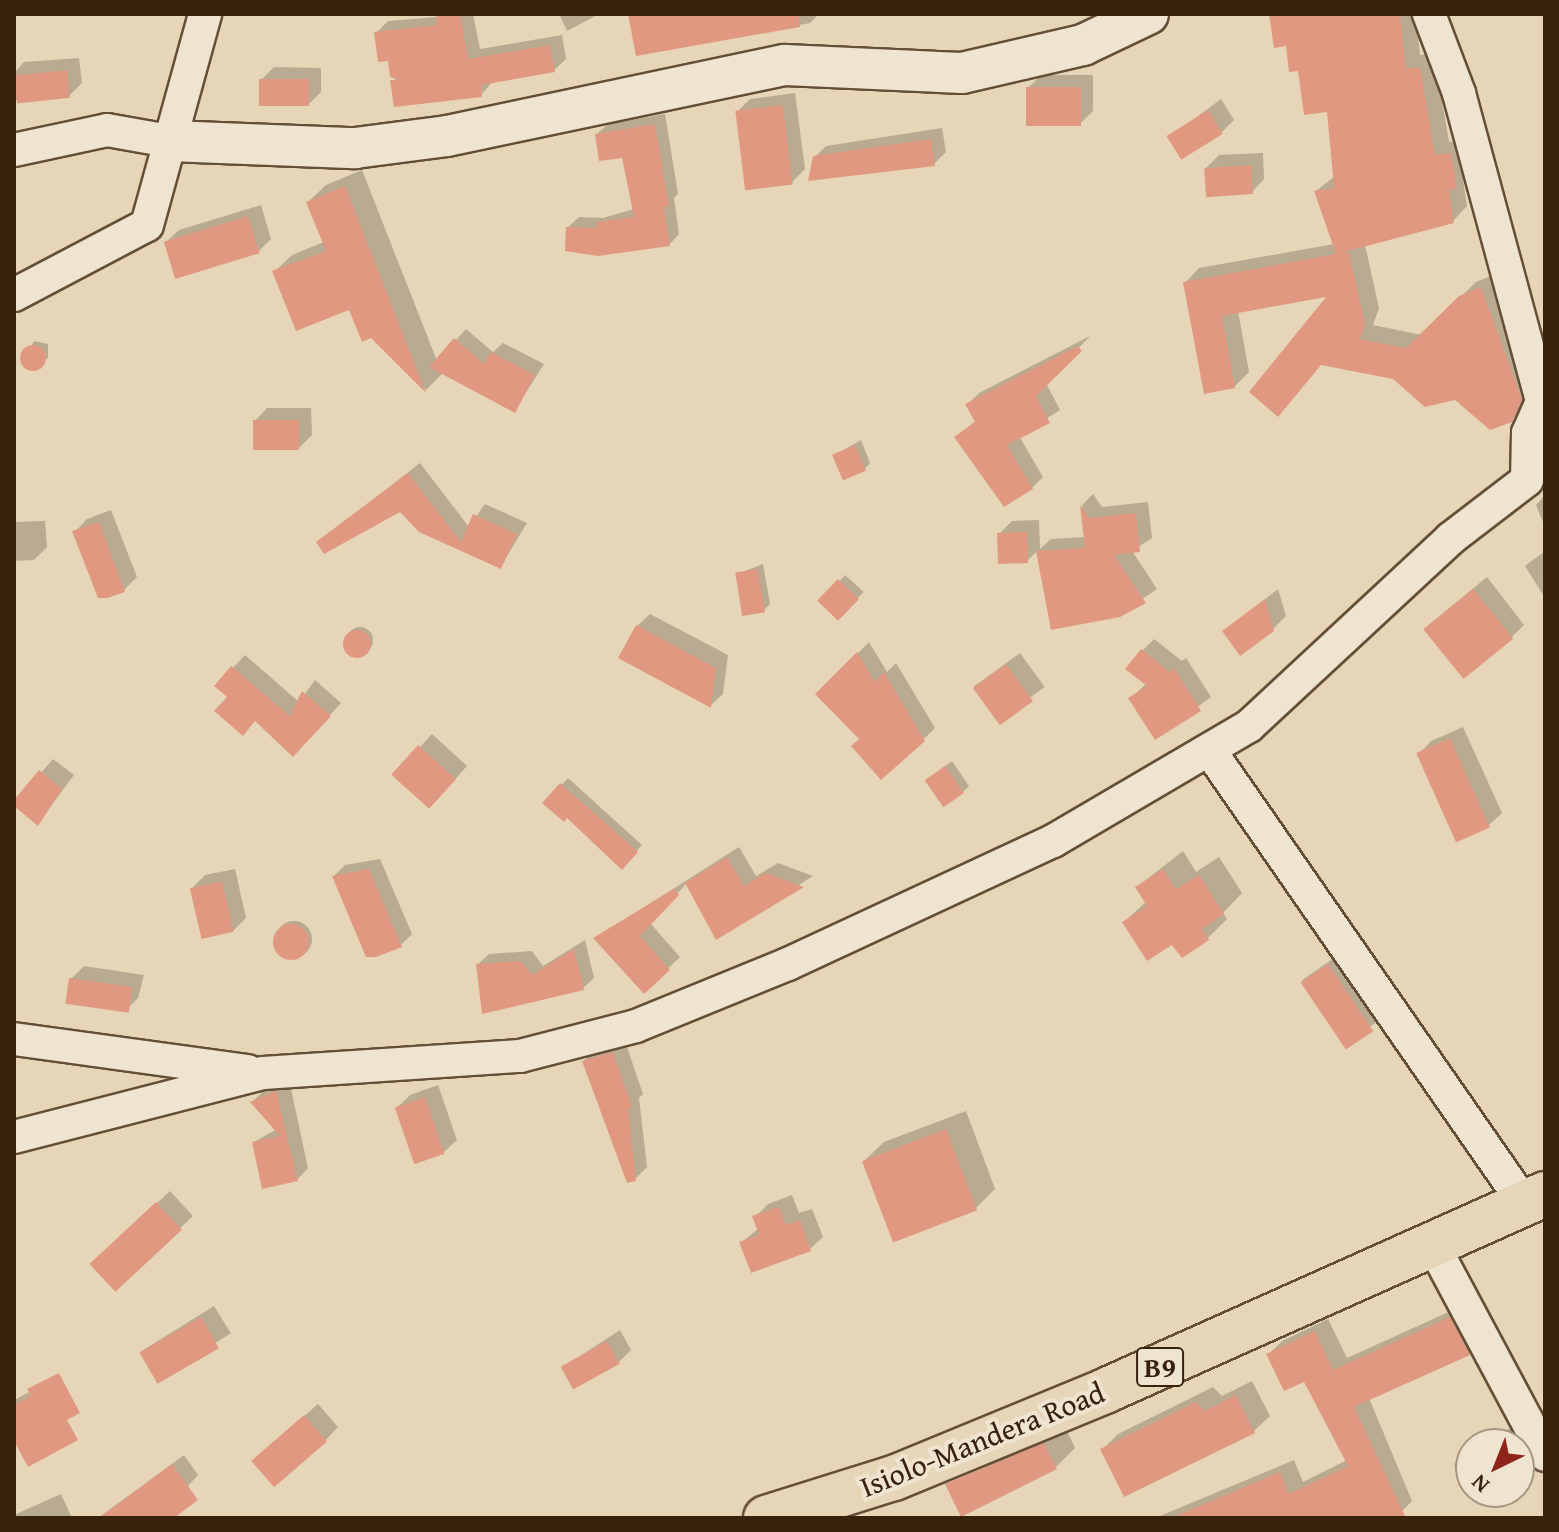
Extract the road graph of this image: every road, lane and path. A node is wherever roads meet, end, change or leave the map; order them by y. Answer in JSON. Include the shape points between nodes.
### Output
{"nodes":[{"id":1,"x":205,"y":14,"type":"edge"},
{"id":2,"x":1148,"y":14,"type":"edge"},
{"id":3,"x":1429,"y":14,"type":"edge"},
{"id":4,"x":169,"y":141,"type":"junction"},
{"id":5,"x":14,"y":150,"type":"edge"},
{"id":6,"x":14,"y":295,"type":"edge"},
{"id":7,"x":1210,"y":751,"type":"junction"},
{"id":8,"x":14,"y":1039,"type":"edge"},
{"id":9,"x":263,"y":1073,"type":"junction"},
{"id":10,"x":14,"y":1137,"type":"edge"},
{"id":11,"x":1534,"y":1198,"type":"edge"},
{"id":12,"x":1433,"y":1245,"type":"junction"},
{"id":13,"x":1545,"y":1455,"type":"edge"},
{"id":14,"x":766,"y":1518,"type":"edge"}],
"edges":[{"from":1,"to":4,"type":"street"},
{"from":2,"to":4,"type":"street","via":[[1083,45],[962,73],[785,65],[447,136],[355,148]]},
{"from":3,"to":7,"type":"street","via":[[1459,93],[1542,401],[1528,433],[1527,480],[1450,539],[1249,726]]},
{"from":4,"to":5,"type":"street","via":[[107,130]]},
{"from":4,"to":6,"type":"street","via":[[147,225]]},
{"from":7,"to":9,"type":"street","via":[[1053,841],[788,964],[636,1026],[520,1056]]},
{"from":7,"to":11,"type":"street"},
{"from":8,"to":9,"type":"street"},
{"from":9,"to":10,"type":"street"},
{"from":11,"to":12,"type":"highway","name":"Isiolo-Mandera Road","number":"B9"},
{"from":12,"to":13,"type":"street"},
{"from":12,"to":14,"type":"highway","name":"Isiolo-Mandera Road","number":"B9","via":[[894,1478]]}]}
